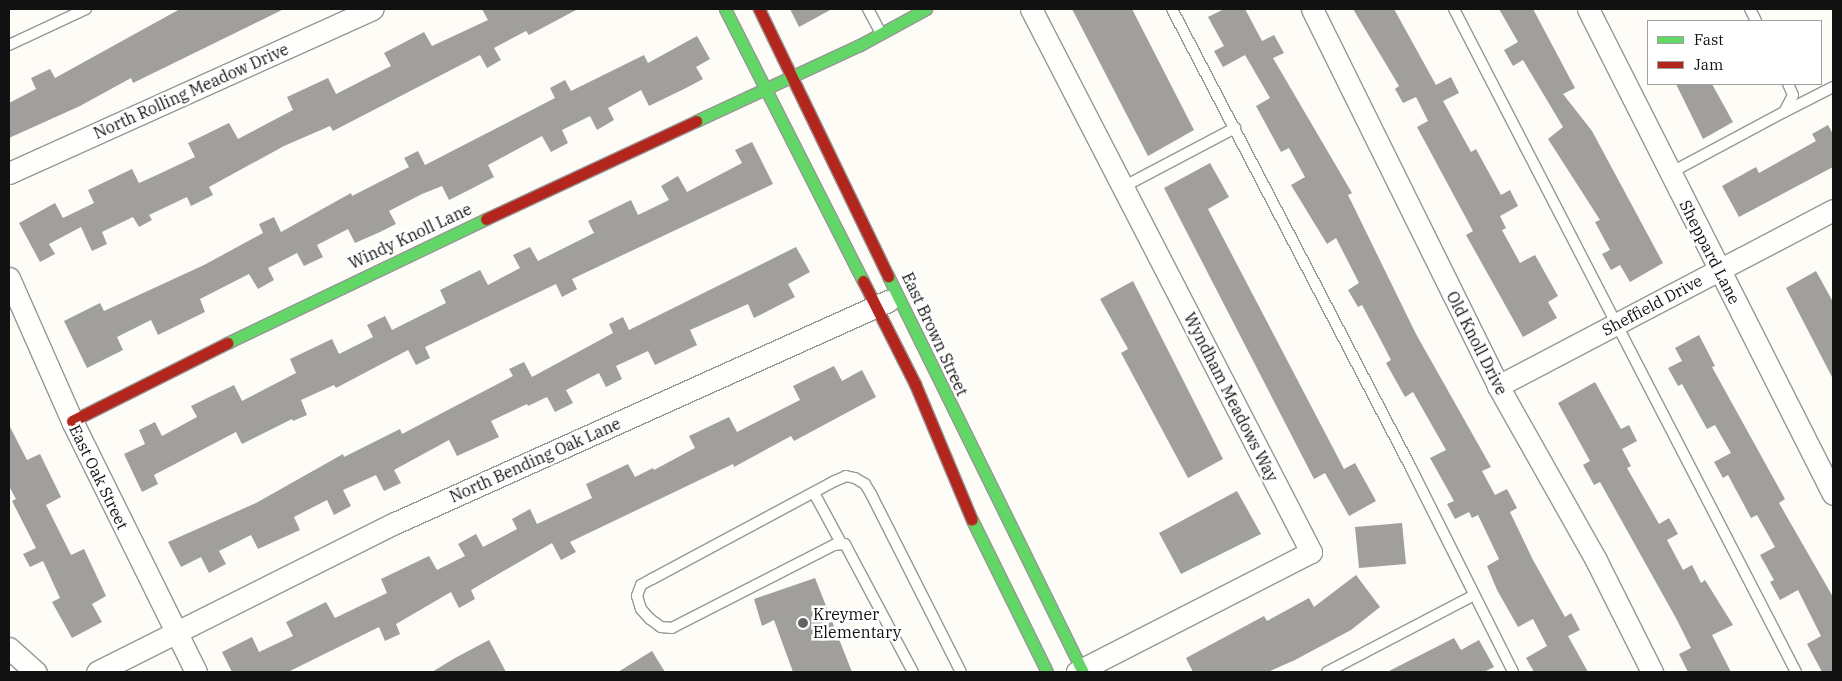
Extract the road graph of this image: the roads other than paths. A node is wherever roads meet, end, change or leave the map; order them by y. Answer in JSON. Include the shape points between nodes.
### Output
{"nodes":[{"id":1,"x":86,"y":9,"type":"edge"},
{"id":2,"x":373,"y":9,"type":"edge"},
{"id":3,"x":725,"y":9,"type":"edge"},
{"id":4,"x":759,"y":9,"type":"edge"},
{"id":5,"x":868,"y":9,"type":"edge"},
{"id":6,"x":926,"y":9,"type":"edge"},
{"id":7,"x":1030,"y":9,"type":"edge"},
{"id":8,"x":1172,"y":9,"type":"edge"},
{"id":9,"x":1312,"y":9,"type":"edge"},
{"id":10,"x":1454,"y":9,"type":"edge"},
{"id":11,"x":1588,"y":9,"type":"edge"},
{"id":12,"x":881,"y":34,"type":"junction"},
{"id":13,"x":9,"y":45,"type":"edge"},
{"id":14,"x":792,"y":76,"type":"junction"},
{"id":15,"x":1788,"y":85,"type":"edge"},
{"id":16,"x":1833,"y":87,"type":"edge"},
{"id":17,"x":765,"y":88,"type":"junction"},
{"id":18,"x":1784,"y":112,"type":"junction"},
{"id":19,"x":1235,"y":128,"type":"junction"},
{"id":20,"x":9,"y":173,"type":"edge"},
{"id":21,"x":1670,"y":173,"type":"junction"},
{"id":22,"x":1123,"y":187,"type":"junction"},
{"id":23,"x":1832,"y":215,"type":"edge"},
{"id":24,"x":1719,"y":270,"type":"junction"},
{"id":25,"x":9,"y":278,"type":"edge"},
{"id":26,"x":899,"y":296,"type":"junction"},
{"id":27,"x":876,"y":307,"type":"junction"},
{"id":28,"x":1616,"y":324,"type":"junction"},
{"id":29,"x":1498,"y":386,"type":"junction"},
{"id":30,"x":72,"y":422,"type":"junction"},
{"id":31,"x":814,"y":493,"type":"junction"},
{"id":32,"x":1833,"y":494,"type":"edge"},
{"id":33,"x":841,"y":543,"type":"junction"},
{"id":34,"x":1474,"y":595,"type":"junction"},
{"id":35,"x":175,"y":631,"type":"junction"},
{"id":36,"x":9,"y":648,"type":"edge"},
{"id":37,"x":1080,"y":671,"type":"edge"},
{"id":38,"x":36,"y":672,"type":"edge"},
{"id":39,"x":97,"y":672,"type":"edge"},
{"id":40,"x":196,"y":672,"type":"edge"},
{"id":41,"x":913,"y":672,"type":"edge"},
{"id":42,"x":961,"y":672,"type":"edge"},
{"id":43,"x":1047,"y":672,"type":"edge"},
{"id":44,"x":1327,"y":672,"type":"edge"},
{"id":45,"x":1513,"y":672,"type":"edge"},
{"id":46,"x":1652,"y":672,"type":"edge"},
{"id":47,"x":1796,"y":672,"type":"edge"}],
"edges":[{"from":1,"to":13,"type":"lane"},
{"from":2,"to":20,"type":"street","name":"North Rolling Meadow Drive"},
{"from":3,"to":17,"type":"main road"},
{"from":4,"to":14,"type":"main road","name":"East Brown Street"},
{"from":5,"to":12,"type":"lane"},
{"from":6,"to":12,"type":"main road"},
{"from":7,"to":22,"type":"street","name":"Wyndham Meadows Way"},
{"from":8,"to":19,"type":"lane"},
{"from":9,"to":29,"type":"street","name":"Old Knoll Drive"},
{"from":10,"to":28,"type":"lane"},
{"from":11,"to":21,"type":"street","name":"Sheppard Lane"},
{"from":12,"to":14,"type":"main road"},
{"from":14,"to":17,"type":"main road"},
{"from":14,"to":26,"type":"main road","name":"East Brown Street"},
{"from":15,"to":18,"type":"lane","via":[[1793,95]]},
{"from":16,"to":18,"type":"lane"},
{"from":17,"to":27,"type":"main road"},
{"from":17,"to":30,"type":"main road","name":"Windy Knoll Lane","via":[[316,298]]},
{"from":18,"to":21,"type":"lane"},
{"from":19,"to":22,"type":"lane"},
{"from":19,"to":34,"type":"lane"},
{"from":21,"to":24,"type":"street","name":"Sheppard Lane"},
{"from":22,"to":37,"type":"street","name":"Wyndham Meadows Way","via":[[1311,552]]},
{"from":23,"to":24,"type":"street","name":"Sheffield Drive"},
{"from":24,"to":28,"type":"street","name":"Sheffield Drive"},
{"from":24,"to":32,"type":"street","name":"Sheppard Lane"},
{"from":25,"to":30,"type":"street","name":"East Oak Street"},
{"from":26,"to":27,"type":"street","name":"North Bending Oak Lane"},
{"from":26,"to":37,"type":"main road","name":"East Brown Street"},
{"from":27,"to":35,"type":"street","name":"North Bending Oak Lane","via":[[404,518]]},
{"from":27,"to":43,"type":"main road","via":[[916,384],[960,496]]},
{"from":28,"to":29,"type":"street","name":"Sheffield Drive"},
{"from":28,"to":47,"type":"lane"},
{"from":29,"to":46,"type":"street","name":"Old Knoll Drive","via":[[1596,560]]},
{"from":30,"to":35,"type":"street","name":"East Oak Street"},
{"from":31,"to":33,"type":"lane"},
{"from":31,"to":33,"type":"lane","via":[[641,585],[637,596],[641,609],[661,627],[672,628]]},
{"from":31,"to":42,"type":"lane","via":[[846,476],[865,484]]},
{"from":33,"to":41,"type":"lane","via":[[849,548]]},
{"from":34,"to":44,"type":"lane"},
{"from":34,"to":45,"type":"lane"},
{"from":35,"to":39,"type":"street","name":"North Bending Oak Lane"},
{"from":35,"to":40,"type":"street","name":"East Oak Street"},
{"from":36,"to":38,"type":"street"}]}
